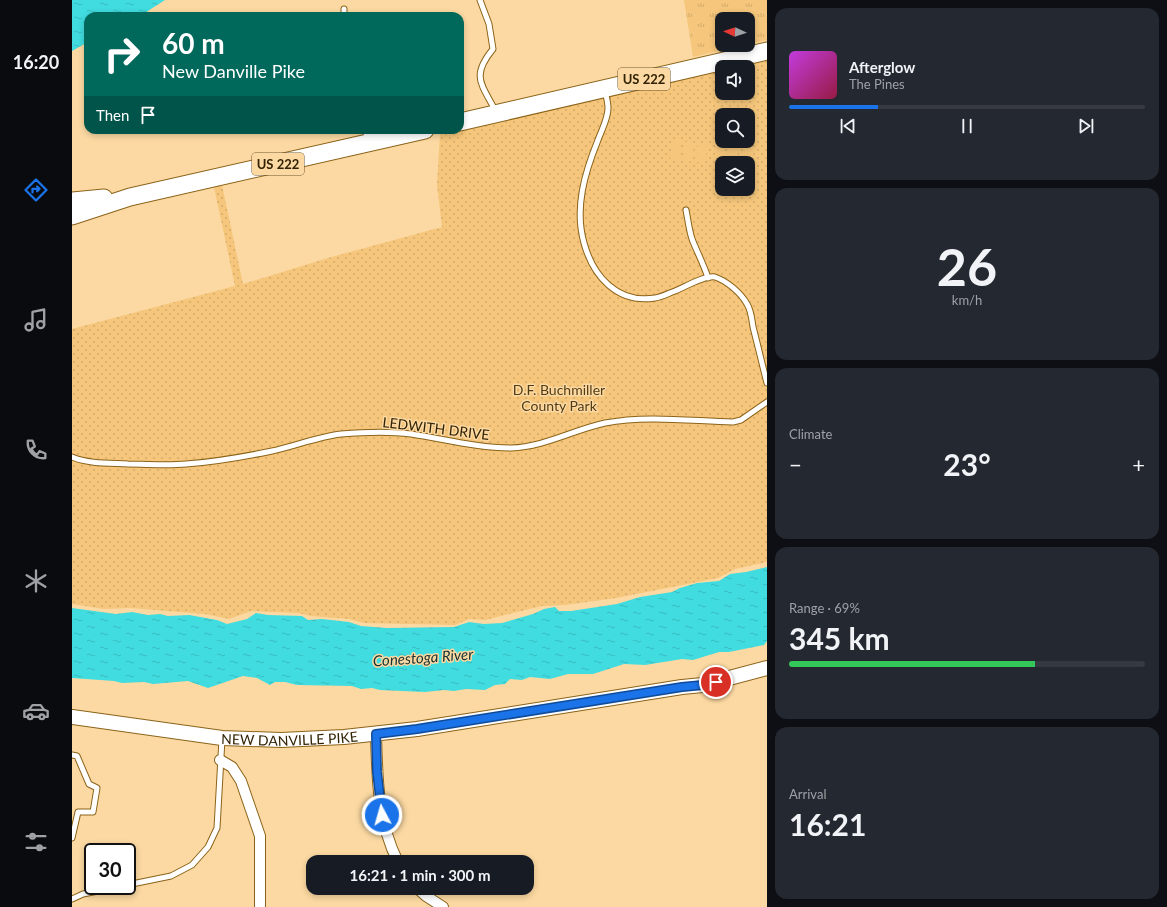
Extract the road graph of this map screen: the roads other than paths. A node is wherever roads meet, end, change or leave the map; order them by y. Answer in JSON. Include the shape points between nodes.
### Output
{"nodes":[{"id":1,"x":480,"y":0,"type":"edge"},
{"id":2,"x":767,"y":51,"type":"edge"},
{"id":3,"x":605,"y":88,"type":"junction"},
{"id":4,"x":497,"y":113,"type":"junction"},
{"id":5,"x":464,"y":121,"type":"edge"},
{"id":6,"x":386,"y":134,"type":"edge"},
{"id":7,"x":367,"y":136,"type":"edge"},
{"id":8,"x":130,"y":197,"type":"junction"},
{"id":9,"x":72,"y":201,"type":"edge"},
{"id":10,"x":686,"y":210,"type":"dead end"},
{"id":11,"x":72,"y":216,"type":"edge"},
{"id":12,"x":708,"y":278,"type":"junction"},
{"id":13,"x":767,"y":383,"type":"edge"},
{"id":14,"x":767,"y":402,"type":"edge"},
{"id":15,"x":72,"y":457,"type":"edge"},
{"id":16,"x":767,"y":668,"type":"edge"},
{"id":17,"x":72,"y":717,"type":"edge"},
{"id":18,"x":376,"y":734,"type":"junction"},
{"id":19,"x":222,"y":738,"type":"junction"},
{"id":20,"x":72,"y":755,"type":"edge"},
{"id":21,"x":220,"y":760,"type":"junction"},
{"id":22,"x":72,"y":838,"type":"edge"},
{"id":23,"x":395,"y":855,"type":"edge"},
{"id":24,"x":136,"y":883,"type":"edge"},
{"id":25,"x":72,"y":892,"type":"edge"},
{"id":26,"x":84,"y":894,"type":"edge"},
{"id":27,"x":425,"y":895,"type":"edge"},
{"id":28,"x":74,"y":898,"type":"edge"},
{"id":29,"x":260,"y":907,"type":"edge"},
{"id":30,"x":443,"y":907,"type":"edge"}],
"edges":[{"from":1,"to":4,"type":"lane","via":[[489,24],[493,49],[479,72],[480,82]]},
{"from":2,"to":3,"type":"highway","number":"US 222"},
{"from":3,"to":4,"type":"highway","number":"US 222"},
{"from":3,"to":12,"type":"lane","via":[[608,108],[605,123],[584,184],[580,204],[584,242],[598,274],[619,293],[636,298],[656,298]]},
{"from":4,"to":5,"type":"highway","number":"US 222"},
{"from":6,"to":7,"type":"highway","number":"US 222"},
{"from":7,"to":8,"type":"highway","number":"US 222"},
{"from":8,"to":9,"type":"highway","number":"US 222"},
{"from":8,"to":11,"type":"highway","number":"US 222"},
{"from":10,"to":12,"type":"lane","via":[[692,240]]},
{"from":12,"to":13,"type":"lane","via":[[714,277],[730,285],[748,305]]},
{"from":14,"to":15,"type":"lane","name":"LEDWITH DRIVE","via":[[741,420],[733,422],[626,420],[606,423],[546,443],[524,447],[485,446],[409,434],[366,433],[341,434],[229,460],[185,464],[102,462]]},
{"from":16,"to":18,"type":"main road","name":"NEW DANVILLE PIKE","via":[[703,685]]},
{"from":17,"to":19,"type":"main road","name":"NEW DANVILLE PIKE"},
{"from":18,"to":19,"type":"main road","name":"NEW DANVILLE PIKE","via":[[281,740]]},
{"from":18,"to":23,"type":"street","via":[[382,815]]},
{"from":19,"to":21,"type":"lane"},
{"from":20,"to":22,"type":"lane","via":[[77,756],[89,784],[97,788],[93,812],[78,812]]},
{"from":21,"to":24,"type":"lane","via":[[217,828],[208,848],[192,865],[171,876]]},
{"from":21,"to":29,"type":"street","via":[[232,767],[241,781],[260,836]]},
{"from":25,"to":28,"type":"lane"},
{"from":26,"to":28,"type":"lane"},
{"from":27,"to":30,"type":"street"}]}
